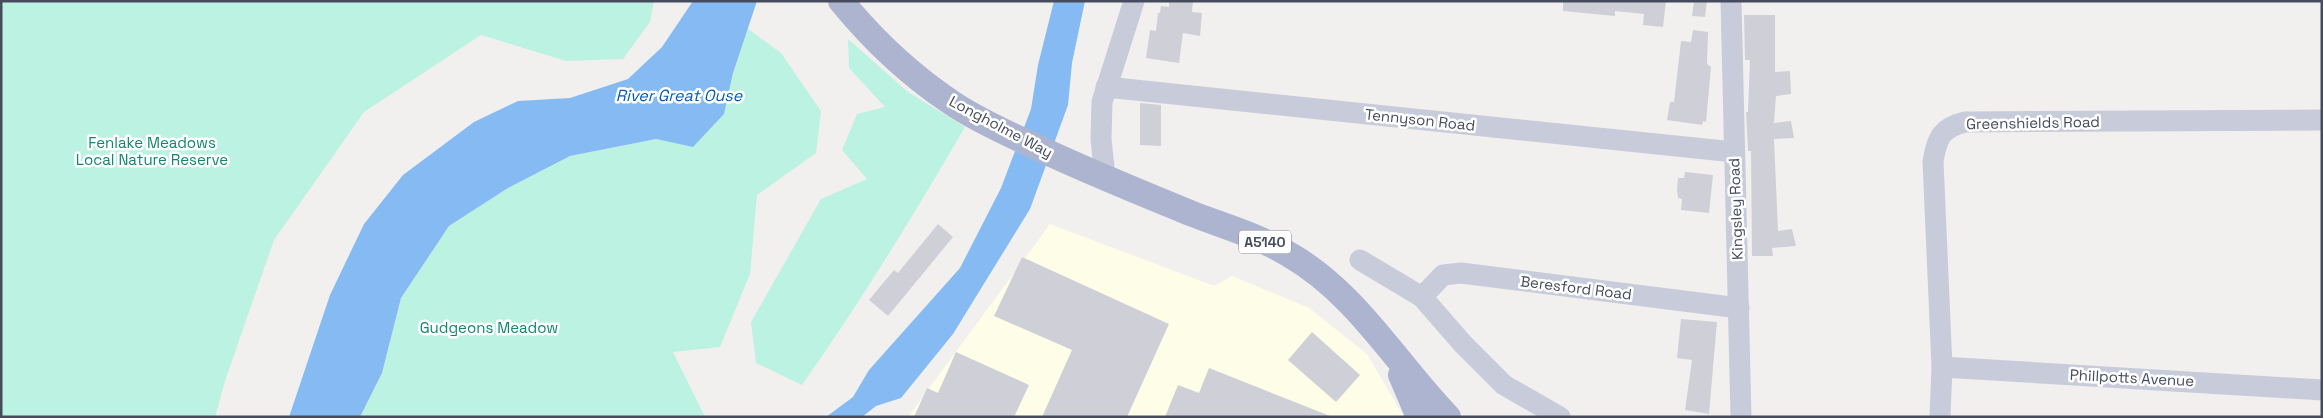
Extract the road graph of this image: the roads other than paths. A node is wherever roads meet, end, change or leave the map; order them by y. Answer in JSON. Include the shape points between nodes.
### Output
{"nodes":[{"id":1,"x":840,"y":1,"type":"edge"},
{"id":2,"x":1134,"y":1,"type":"edge"},
{"id":3,"x":1731,"y":1,"type":"edge"},
{"id":4,"x":1106,"y":87,"type":"junction"},
{"id":5,"x":2322,"y":120,"type":"edge"},
{"id":6,"x":1734,"y":152,"type":"junction"},
{"id":7,"x":1105,"y":177,"type":"junction"},
{"id":8,"x":1360,"y":260,"type":"dead end"},
{"id":9,"x":1422,"y":297,"type":"junction"},
{"id":10,"x":1739,"y":308,"type":"junction"},
{"id":11,"x":1393,"y":356,"type":"junction"},
{"id":12,"x":1942,"y":367,"type":"junction"},
{"id":13,"x":2322,"y":390,"type":"edge"},
{"id":14,"x":1419,"y":417,"type":"edge"},
{"id":15,"x":1448,"y":417,"type":"edge"},
{"id":16,"x":1560,"y":417,"type":"edge"},
{"id":17,"x":1741,"y":417,"type":"edge"},
{"id":18,"x":1940,"y":417,"type":"edge"}],
"edges":[{"from":1,"to":7,"type":"main road","name":"Longholme Way","number":"A5140","via":[[882,47],[953,104],[1010,135]]},
{"from":2,"to":4,"type":"street"},
{"from":3,"to":6,"type":"street","name":"Kingsley Road"},
{"from":4,"to":6,"type":"street","name":"Tennyson Road"},
{"from":4,"to":7,"type":"street","via":[[1102,102],[1101,139]]},
{"from":5,"to":12,"type":"street","name":"Greenshields Road","via":[[1965,122],[1950,126],[1937,142],[1933,161]]},
{"from":6,"to":10,"type":"street","name":"Kingsley Road"},
{"from":7,"to":11,"type":"main road","number":"A5140","via":[[1291,255],[1343,295]]},
{"from":8,"to":9,"type":"street"},
{"from":9,"to":10,"type":"street","name":"Beresford Road","via":[[1443,275],[1461,273]]},
{"from":9,"to":16,"type":"street","via":[[1504,384]]},
{"from":10,"to":17,"type":"street","name":"Kingsley Road"},
{"from":11,"to":14,"type":"main road","number":"A5140"},
{"from":11,"to":15,"type":"main road","number":"A5140"},
{"from":12,"to":13,"type":"street","name":"Phillpotts Avenue"},
{"from":12,"to":18,"type":"street","name":"Greenshields Road"}]}
